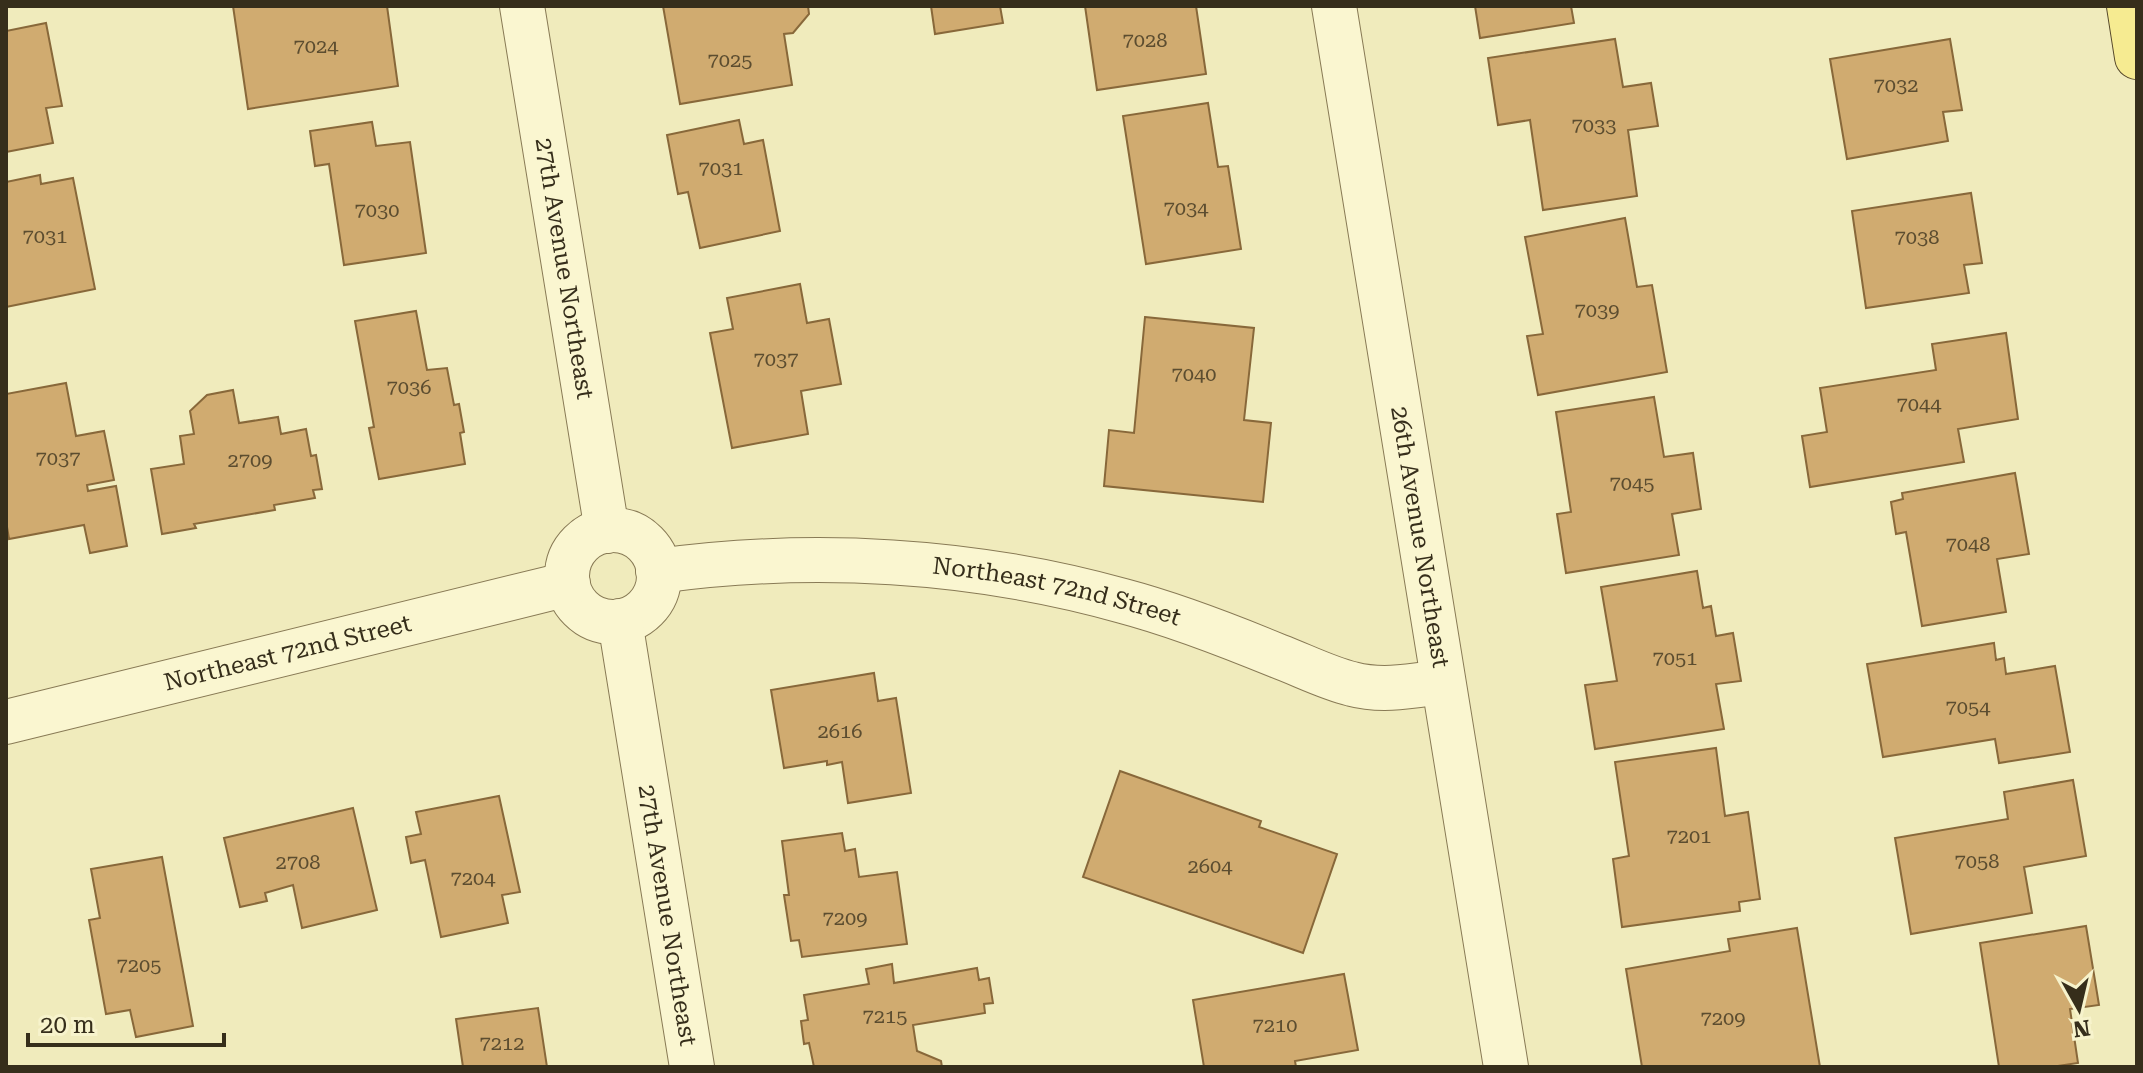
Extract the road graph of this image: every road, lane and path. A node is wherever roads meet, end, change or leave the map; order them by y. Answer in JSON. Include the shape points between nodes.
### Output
{"nodes":[{"id":1,"x":522,"y":6,"type":"edge"},
{"id":2,"x":1334,"y":6,"type":"edge"},
{"id":3,"x":2129,"y":6,"type":"edge"},
{"id":4,"x":2137,"y":57,"type":"edge"},
{"id":5,"x":607,"y":531,"type":"junction"},
{"id":6,"x":658,"y":571,"type":"junction"},
{"id":7,"x":568,"y":584,"type":"junction"},
{"id":8,"x":620,"y":621,"type":"junction"},
{"id":9,"x":1442,"y":682,"type":"junction"},
{"id":10,"x":6,"y":722,"type":"edge"},
{"id":11,"x":692,"y":1067,"type":"edge"},
{"id":12,"x":1506,"y":1067,"type":"edge"}],
"edges":[{"from":1,"to":5,"type":"street","name":"27th Avenue Northeast"},
{"from":2,"to":9,"type":"street","name":"26th Avenue Northeast"},
{"from":3,"to":4,"type":"main road"},
{"from":5,"to":6,"type":"street","via":[[643,541]]},
{"from":5,"to":7,"type":"street","via":[[588,537],[577,548],[569,561]]},
{"from":6,"to":8,"type":"street","via":[[655,595],[647,607]]},
{"from":6,"to":9,"type":"street","name":"Northeast 72nd Street","via":[[757,561],[857,561],[970,570],[1124,601],[1352,684],[1388,689]]},
{"from":7,"to":8,"type":"street","via":[[577,606],[604,622]]},
{"from":7,"to":10,"type":"street","name":"Northeast 72nd Street"},
{"from":8,"to":11,"type":"street","name":"27th Avenue Northeast"},
{"from":9,"to":12,"type":"street","name":"26th Avenue Northeast"}]}
